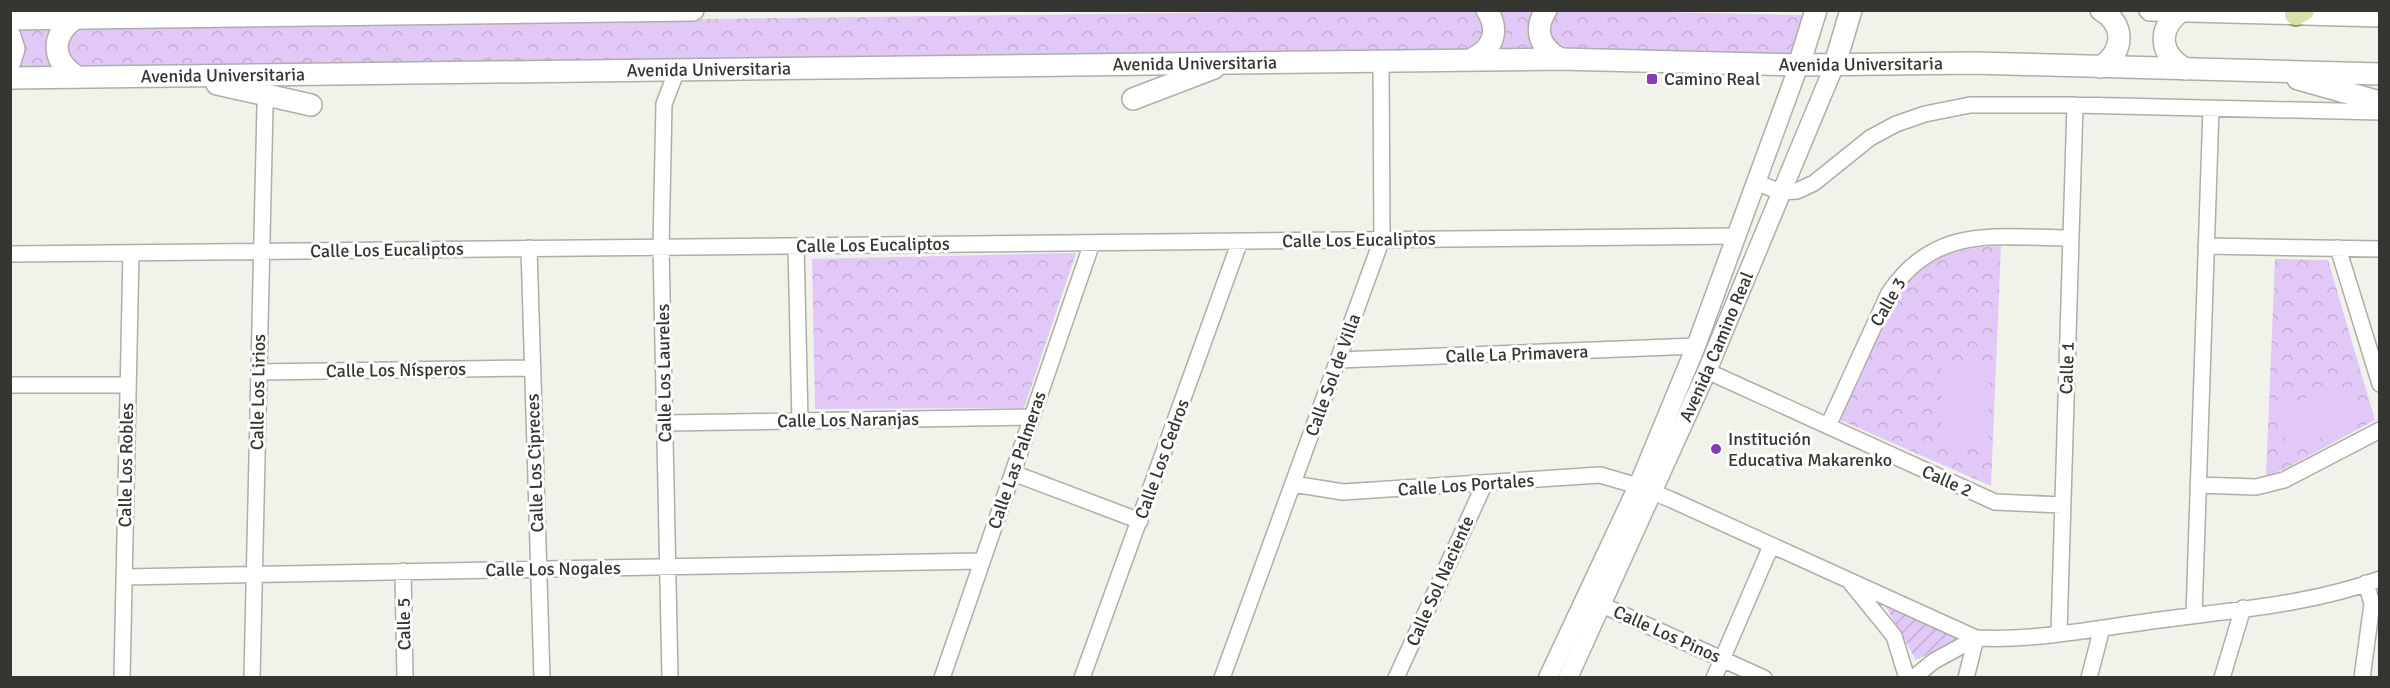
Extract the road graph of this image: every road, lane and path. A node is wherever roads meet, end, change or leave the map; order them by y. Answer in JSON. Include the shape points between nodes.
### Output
{"nodes":[{"id":1,"x":693,"y":10,"type":"edge"},
{"id":2,"x":1487,"y":10,"type":"edge"},
{"id":3,"x":1546,"y":10,"type":"edge"},
{"id":4,"x":1816,"y":10,"type":"edge"},
{"id":5,"x":1851,"y":10,"type":"edge"},
{"id":6,"x":2101,"y":10,"type":"edge"},
{"id":7,"x":2150,"y":10,"type":"edge"},
{"id":8,"x":2181,"y":11,"type":"edge"},
{"id":9,"x":2299,"y":12,"type":"edge"},
{"id":10,"x":2379,"y":16,"type":"edge"},
{"id":11,"x":10,"y":19,"type":"edge"},
{"id":12,"x":74,"y":19,"type":"junction"},
{"id":13,"x":10,"y":36,"type":"edge"},
{"id":14,"x":1560,"y":58,"type":"junction"},
{"id":15,"x":1472,"y":59,"type":"junction"},
{"id":16,"x":1381,"y":61,"type":"junction"},
{"id":17,"x":10,"y":62,"type":"edge"},
{"id":18,"x":1230,"y":62,"type":"junction"},
{"id":19,"x":1835,"y":64,"type":"junction"},
{"id":20,"x":1799,"y":65,"type":"junction"},
{"id":21,"x":2101,"y":67,"type":"junction"},
{"id":22,"x":2185,"y":69,"type":"junction"},
{"id":23,"x":677,"y":70,"type":"junction"},
{"id":24,"x":2269,"y":71,"type":"junction"},
{"id":25,"x":2379,"y":74,"type":"edge"},
{"id":26,"x":181,"y":76,"type":"junction"},
{"id":27,"x":76,"y":77,"type":"junction"},
{"id":28,"x":10,"y":78,"type":"edge"},
{"id":29,"x":1133,"y":99,"type":"dead end"},
{"id":30,"x":2379,"y":102,"type":"edge"},
{"id":31,"x":310,"y":105,"type":"dead end"},
{"id":32,"x":2075,"y":105,"type":"junction"},
{"id":33,"x":265,"y":106,"type":"dead end"},
{"id":34,"x":2211,"y":108,"type":"junction"},
{"id":35,"x":2379,"y":112,"type":"edge"},
{"id":36,"x":1756,"y":182,"type":"junction"},
{"id":37,"x":1780,"y":192,"type":"junction"},
{"id":38,"x":1736,"y":236,"type":"junction"},
{"id":39,"x":2071,"y":238,"type":"junction"},
{"id":40,"x":1382,"y":240,"type":"junction"},
{"id":41,"x":1240,"y":241,"type":"junction"},
{"id":42,"x":1092,"y":243,"type":"junction"},
{"id":43,"x":796,"y":246,"type":"junction"},
{"id":44,"x":2206,"y":246,"type":"junction"},
{"id":45,"x":661,"y":247,"type":"junction"},
{"id":46,"x":529,"y":248,"type":"junction"},
{"id":47,"x":2338,"y":248,"type":"junction"},
{"id":48,"x":2379,"y":249,"type":"edge"},
{"id":49,"x":261,"y":251,"type":"junction"},
{"id":50,"x":131,"y":253,"type":"junction"},
{"id":51,"x":10,"y":254,"type":"edge"},
{"id":52,"x":1696,"y":346,"type":"junction"},
{"id":53,"x":1339,"y":360,"type":"junction"},
{"id":54,"x":533,"y":368,"type":"junction"},
{"id":55,"x":1707,"y":371,"type":"junction"},
{"id":56,"x":259,"y":372,"type":"junction"},
{"id":57,"x":2379,"y":384,"type":"edge"},
{"id":58,"x":10,"y":385,"type":"edge"},
{"id":59,"x":128,"y":385,"type":"junction"},
{"id":60,"x":1032,"y":417,"type":"junction"},
{"id":61,"x":800,"y":421,"type":"junction"},
{"id":62,"x":665,"y":423,"type":"junction"},
{"id":63,"x":1828,"y":426,"type":"junction"},
{"id":64,"x":2379,"y":430,"type":"edge"},
{"id":65,"x":1013,"y":473,"type":"junction"},
{"id":66,"x":1293,"y":484,"type":"junction"},
{"id":67,"x":1484,"y":484,"type":"junction"},
{"id":68,"x":2198,"y":485,"type":"junction"},
{"id":69,"x":1645,"y":489,"type":"junction"},
{"id":70,"x":2063,"y":505,"type":"junction"},
{"id":71,"x":1140,"y":521,"type":"junction"},
{"id":72,"x":1771,"y":546,"type":"junction"},
{"id":73,"x":982,"y":561,"type":"junction"},
{"id":74,"x":668,"y":567,"type":"junction"},
{"id":75,"x":538,"y":569,"type":"junction"},
{"id":76,"x":403,"y":572,"type":"junction"},
{"id":77,"x":254,"y":574,"type":"junction"},
{"id":78,"x":124,"y":577,"type":"junction"},
{"id":79,"x":1849,"y":581,"type":"junction"},
{"id":80,"x":2373,"y":581,"type":"edge"},
{"id":81,"x":1602,"y":605,"type":"junction"},
{"id":82,"x":2243,"y":608,"type":"junction"},
{"id":83,"x":2194,"y":615,"type":"junction"},
{"id":84,"x":2102,"y":628,"type":"junction"},
{"id":85,"x":2059,"y":632,"type":"junction"},
{"id":86,"x":1976,"y":638,"type":"junction"},
{"id":87,"x":1723,"y":659,"type":"junction"},
{"id":88,"x":122,"y":678,"type":"edge"},
{"id":89,"x":252,"y":678,"type":"edge"},
{"id":90,"x":405,"y":678,"type":"edge"},
{"id":91,"x":542,"y":678,"type":"edge"},
{"id":92,"x":670,"y":678,"type":"edge"},
{"id":93,"x":942,"y":678,"type":"edge"},
{"id":94,"x":1082,"y":678,"type":"edge"},
{"id":95,"x":1222,"y":678,"type":"edge"},
{"id":96,"x":1396,"y":678,"type":"edge"},
{"id":97,"x":1548,"y":678,"type":"edge"},
{"id":98,"x":1568,"y":678,"type":"edge"},
{"id":99,"x":1714,"y":678,"type":"edge"},
{"id":100,"x":1764,"y":678,"type":"edge"},
{"id":101,"x":1907,"y":678,"type":"edge"},
{"id":102,"x":1913,"y":678,"type":"edge"},
{"id":103,"x":1966,"y":678,"type":"edge"},
{"id":104,"x":2089,"y":678,"type":"edge"},
{"id":105,"x":2222,"y":678,"type":"edge"},
{"id":106,"x":2362,"y":678,"type":"edge"}],
"edges":[{"from":1,"to":12,"type":"main road"},
{"from":2,"to":15,"type":"main road","via":[[1494,32],[1491,44]]},
{"from":3,"to":14,"type":"main road","via":[[1538,31],[1541,43]]},
{"from":4,"to":20,"type":"main road","name":"Avenida Camino Real"},
{"from":5,"to":19,"type":"main road","name":"Avenida Camino Real"},
{"from":6,"to":21,"type":"main road","via":[[2115,23],[2119,43],[2116,53]]},
{"from":7,"to":8,"type":"main road"},
{"from":8,"to":9,"type":"main road"},
{"from":8,"to":22,"type":"main road","via":[[2167,26],[2165,46],[2169,56]]},
{"from":9,"to":10,"type":"main road"},
{"from":11,"to":12,"type":"main road"},
{"from":12,"to":27,"type":"main road","via":[[61,32],[57,49],[59,60]]},
{"from":13,"to":17,"type":"main road","via":[[14,49]]},
{"from":14,"to":15,"type":"main road","name":"Avenida Universitaria"},
{"from":14,"to":20,"type":"main road","name":"Avenida Universitaria"},
{"from":15,"to":16,"type":"main road","name":"Avenida Universitaria"},
{"from":16,"to":18,"type":"main road","name":"Avenida Universitaria"},
{"from":16,"to":40,"type":"street","name":"Calle Sol de Villa"},
{"from":18,"to":23,"type":"main road","name":"Avenida Universitaria"},
{"from":18,"to":29,"type":"main road"},
{"from":19,"to":20,"type":"main road","name":"Avenida Universitaria"},
{"from":19,"to":21,"type":"main road","name":"Avenida Universitaria"},
{"from":19,"to":37,"type":"street","name":"Avenida Camino Real"},
{"from":20,"to":36,"type":"street","name":"Avenida Camino Real"},
{"from":21,"to":22,"type":"main road","name":"Avenida Universitaria"},
{"from":22,"to":24,"type":"main road","name":"Avenida Universitaria"},
{"from":23,"to":26,"type":"main road","name":"Avenida Universitaria"},
{"from":23,"to":45,"type":"street","name":"Calle Los Laureles","via":[[664,104]]},
{"from":24,"to":25,"type":"main road","name":"Avenida Universitaria"},
{"from":24,"to":30,"type":"main road"},
{"from":26,"to":27,"type":"main road","name":"Avenida Universitaria"},
{"from":26,"to":31,"type":"main road"},
{"from":27,"to":28,"type":"main road","name":"Avenida Universitaria"},
{"from":32,"to":34,"type":"street"},
{"from":32,"to":37,"type":"street","via":[[1970,105],[1925,114],[1870,138],[1814,183]]},
{"from":32,"to":39,"type":"street","name":"Calle 1"},
{"from":33,"to":49,"type":"street","name":"Calle Los Lirios"},
{"from":34,"to":35,"type":"street"},
{"from":34,"to":44,"type":"street"},
{"from":36,"to":37,"type":"street"},
{"from":36,"to":38,"type":"street","name":"Avenida Camino Real"},
{"from":37,"to":55,"type":"street","name":"Avenida Camino Real"},
{"from":38,"to":40,"type":"street","name":"Calle Los Eucaliptos"},
{"from":38,"to":52,"type":"street","name":"Avenida Camino Real"},
{"from":39,"to":63,"type":"street","name":"Calle 3","via":[[1969,238],[1918,261],[1902,274],[1889,293]]},
{"from":39,"to":70,"type":"street","name":"Calle 1"},
{"from":40,"to":41,"type":"street","name":"Calle Los Eucaliptos"},
{"from":40,"to":53,"type":"street","name":"Calle Sol de Villa"},
{"from":41,"to":42,"type":"street","name":"Calle Los Eucaliptos"},
{"from":41,"to":71,"type":"street","name":"Calle Los Cedros"},
{"from":42,"to":43,"type":"street","name":"Calle Los Eucaliptos"},
{"from":42,"to":60,"type":"street","name":"Calle Las Palmeras"},
{"from":43,"to":45,"type":"street","name":"Calle Los Eucaliptos"},
{"from":43,"to":61,"type":"street"},
{"from":44,"to":47,"type":"street"},
{"from":44,"to":68,"type":"street"},
{"from":45,"to":46,"type":"street","name":"Calle Los Eucaliptos"},
{"from":45,"to":62,"type":"street","name":"Calle Los Laureles"},
{"from":46,"to":49,"type":"street","name":"Calle Los Eucaliptos"},
{"from":46,"to":54,"type":"street","name":"Calle Los Cipreces"},
{"from":47,"to":48,"type":"street"},
{"from":47,"to":57,"type":"street"},
{"from":49,"to":50,"type":"street","name":"Calle Los Eucaliptos"},
{"from":49,"to":56,"type":"street","name":"Calle Los Lirios"},
{"from":50,"to":51,"type":"street","name":"Calle Los Eucaliptos"},
{"from":50,"to":59,"type":"street","name":"Calle Los Robles"},
{"from":52,"to":53,"type":"street","name":"Calle La Primavera"},
{"from":52,"to":69,"type":"street","name":"Avenida Camino Real"},
{"from":53,"to":66,"type":"street","name":"Calle Sol de Villa"},
{"from":54,"to":56,"type":"street","name":"Calle Los Nísperos"},
{"from":54,"to":75,"type":"street","name":"Calle Los Cipreces"},
{"from":55,"to":63,"type":"street","name":"Calle 2"},
{"from":55,"to":69,"type":"street","name":"Avenida Camino Real"},
{"from":56,"to":77,"type":"street","name":"Calle Los Lirios"},
{"from":58,"to":59,"type":"street"},
{"from":59,"to":78,"type":"street","name":"Calle Los Robles"},
{"from":60,"to":61,"type":"street","name":"Calle Los Naranjas"},
{"from":60,"to":65,"type":"street","name":"Calle Las Palmeras"},
{"from":61,"to":62,"type":"street","name":"Calle Los Naranjas"},
{"from":62,"to":74,"type":"street","name":"Calle Los Laureles"},
{"from":63,"to":70,"type":"street","name":"Calle 2","via":[[1995,502]]},
{"from":64,"to":68,"type":"street","via":[[2284,480],[2256,487]]},
{"from":65,"to":71,"type":"street"},
{"from":65,"to":73,"type":"street","name":"Calle Las Palmeras"},
{"from":66,"to":67,"type":"street","name":"Calle Los Portales","via":[[1343,492]]},
{"from":66,"to":95,"type":"street","name":"Calle Sol de Villa"},
{"from":67,"to":69,"type":"street","name":"Calle Los Portales","via":[[1600,475]]},
{"from":67,"to":96,"type":"street","name":"Calle Sol Naciente"},
{"from":68,"to":83,"type":"street"},
{"from":69,"to":72,"type":"street","name":"Calle Los Portales"},
{"from":69,"to":81,"type":"street","name":"Avenida Camino Real"},
{"from":69,"to":97,"type":"street","name":"Avenida Camino Real"},
{"from":70,"to":85,"type":"street","name":"Calle 1"},
{"from":71,"to":94,"type":"street","name":"Calle Los Cedros"},
{"from":72,"to":79,"type":"street","name":"Calle Los Portales"},
{"from":72,"to":87,"type":"street"},
{"from":73,"to":74,"type":"street","name":"Calle Los Nogales"},
{"from":73,"to":93,"type":"street","name":"Calle Las Palmeras"},
{"from":74,"to":75,"type":"street","name":"Calle Los Nogales"},
{"from":74,"to":92,"type":"street","name":"Calle Los Laureles"},
{"from":75,"to":76,"type":"street","name":"Calle Los Nogales"},
{"from":75,"to":91,"type":"street","name":"Calle Los Cipreces"},
{"from":76,"to":77,"type":"street","name":"Calle Los Nogales"},
{"from":76,"to":90,"type":"street","name":"Calle 5"},
{"from":77,"to":78,"type":"street","name":"Calle Los Nogales"},
{"from":77,"to":89,"type":"street","name":"Calle Los Lirios"},
{"from":78,"to":88,"type":"street","name":"Calle Los Robles"},
{"from":79,"to":86,"type":"street","name":"Calle Los Portales"},
{"from":79,"to":101,"type":"street","via":[[1894,636]]},
{"from":80,"to":82,"type":"street","via":[[2297,601]]},
{"from":80,"to":106,"type":"street"},
{"from":81,"to":87,"type":"street","name":"Calle Los Pinos"},
{"from":81,"to":98,"type":"street","name":"Avenida Camino Real"},
{"from":82,"to":83,"type":"street"},
{"from":82,"to":105,"type":"street"},
{"from":83,"to":84,"type":"street"},
{"from":84,"to":85,"type":"street"},
{"from":84,"to":104,"type":"street"},
{"from":85,"to":86,"type":"street"},
{"from":86,"to":102,"type":"street","via":[[1934,661]]},
{"from":86,"to":103,"type":"street"},
{"from":87,"to":99,"type":"street"},
{"from":87,"to":100,"type":"street","name":"Calle Los Pinos"}]}
